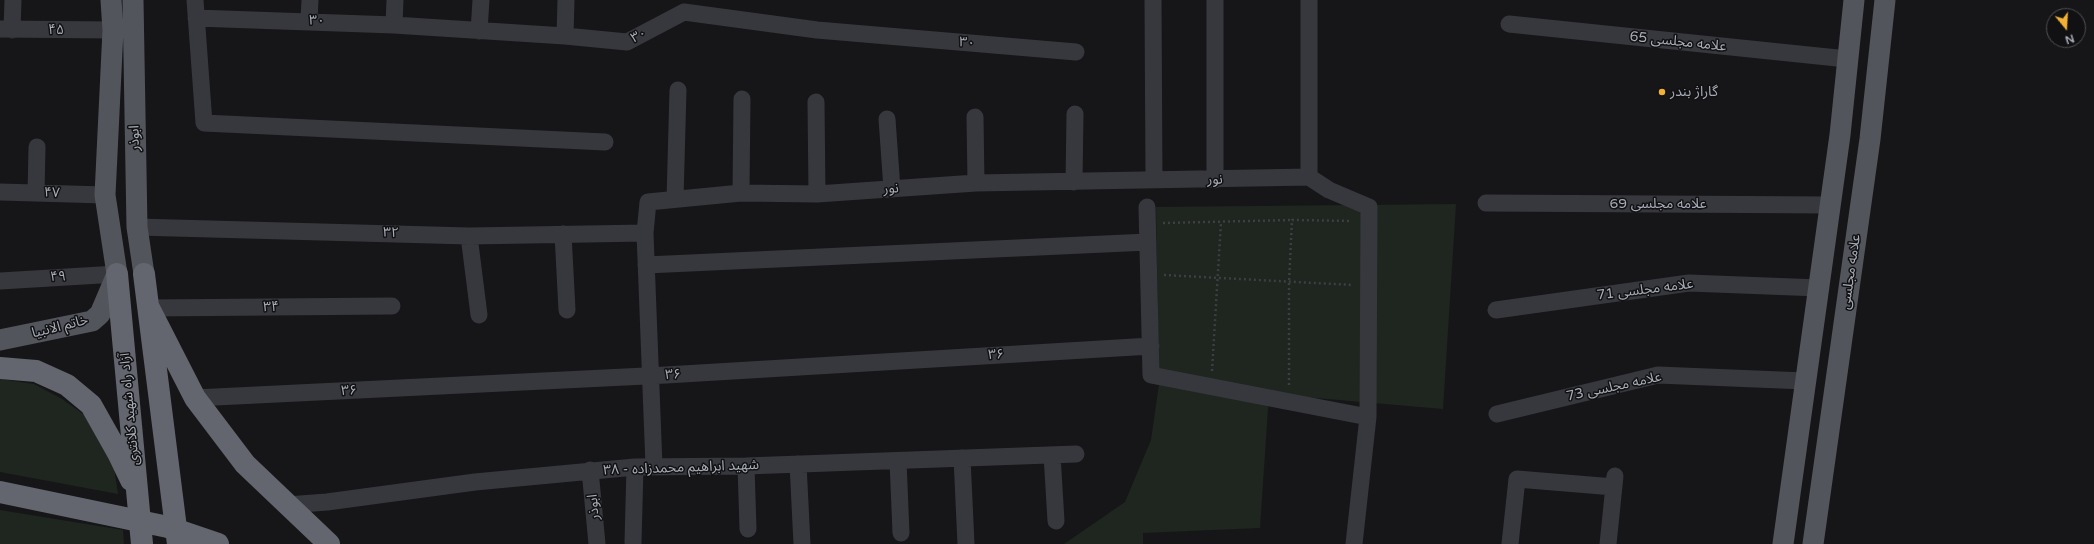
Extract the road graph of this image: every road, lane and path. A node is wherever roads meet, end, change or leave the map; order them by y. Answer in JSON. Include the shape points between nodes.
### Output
{"nodes":[{"id":1,"x":13,"y":0,"type":"edge"},
{"id":2,"x":111,"y":0,"type":"edge"},
{"id":3,"x":132,"y":0,"type":"edge"},
{"id":4,"x":194,"y":0,"type":"edge"},
{"id":5,"x":310,"y":0,"type":"edge"},
{"id":6,"x":395,"y":0,"type":"edge"},
{"id":7,"x":481,"y":0,"type":"edge"},
{"id":8,"x":566,"y":0,"type":"edge"},
{"id":9,"x":1153,"y":0,"type":"edge"},
{"id":10,"x":1215,"y":0,"type":"edge"},
{"id":11,"x":1308,"y":0,"type":"edge"},
{"id":12,"x":1854,"y":0,"type":"edge"},
{"id":13,"x":1885,"y":0,"type":"edge"},
{"id":14,"x":196,"y":18,"type":"junction"},
{"id":15,"x":309,"y":20,"type":"junction"},
{"id":16,"x":394,"y":24,"type":"junction"},
{"id":17,"x":1509,"y":24,"type":"dead end"},
{"id":18,"x":6,"y":30,"type":"edge"},
{"id":19,"x":113,"y":30,"type":"junction"},
{"id":20,"x":479,"y":32,"type":"junction"},
{"id":21,"x":565,"y":36,"type":"junction"},
{"id":22,"x":1076,"y":52,"type":"dead end"},
{"id":23,"x":1847,"y":59,"type":"junction"},
{"id":24,"x":678,"y":90,"type":"dead end"},
{"id":25,"x":742,"y":99,"type":"dead end"},
{"id":26,"x":816,"y":102,"type":"dead end"},
{"id":27,"x":1075,"y":114,"type":"dead end"},
{"id":28,"x":975,"y":117,"type":"dead end"},
{"id":29,"x":887,"y":119,"type":"dead end"},
{"id":30,"x":1840,"y":135,"type":"junction"},
{"id":31,"x":1870,"y":139,"type":"junction"},
{"id":32,"x":605,"y":142,"type":"dead end"},
{"id":33,"x":37,"y":147,"type":"dead end"},
{"id":34,"x":1309,"y":177,"type":"junction"},
{"id":35,"x":1154,"y":180,"type":"junction"},
{"id":36,"x":1215,"y":180,"type":"junction"},
{"id":37,"x":1074,"y":182,"type":"junction"},
{"id":38,"x":976,"y":183,"type":"junction"},
{"id":39,"x":892,"y":189,"type":"junction"},
{"id":40,"x":0,"y":192,"type":"edge"},
{"id":41,"x":36,"y":193,"type":"junction"},
{"id":42,"x":741,"y":193,"type":"junction"},
{"id":43,"x":817,"y":194,"type":"junction"},
{"id":44,"x":105,"y":195,"type":"junction"},
{"id":45,"x":675,"y":199,"type":"junction"},
{"id":46,"x":1486,"y":203,"type":"dead end"},
{"id":47,"x":1830,"y":205,"type":"junction"},
{"id":48,"x":1147,"y":215,"type":"joint"},
{"id":49,"x":1292,"y":220,"type":"junction"},
{"id":50,"x":1370,"y":221,"type":"junction"},
{"id":51,"x":1221,"y":222,"type":"junction"},
{"id":52,"x":137,"y":227,"type":"junction"},
{"id":53,"x":645,"y":233,"type":"junction"},
{"id":54,"x":563,"y":234,"type":"junction"},
{"id":55,"x":469,"y":236,"type":"junction"},
{"id":56,"x":1148,"y":242,"type":"junction"},
{"id":57,"x":646,"y":265,"type":"junction"},
{"id":58,"x":117,"y":274,"type":"junction"},
{"id":59,"x":144,"y":274,"type":"joint"},
{"id":60,"x":1149,"y":274,"type":"junction"},
{"id":61,"x":1218,"y":278,"type":"junction"},
{"id":62,"x":0,"y":281,"type":"edge"},
{"id":63,"x":1289,"y":282,"type":"junction"},
{"id":64,"x":1369,"y":286,"type":"junction"},
{"id":65,"x":1819,"y":288,"type":"junction"},
{"id":66,"x":392,"y":306,"type":"dead end"},
{"id":67,"x":149,"y":308,"type":"junction"},
{"id":68,"x":567,"y":310,"type":"dead end"},
{"id":69,"x":1496,"y":310,"type":"dead end"},
{"id":70,"x":479,"y":315,"type":"dead end"},
{"id":71,"x":0,"y":340,"type":"edge"},
{"id":72,"x":1150,"y":346,"type":"junction"},
{"id":73,"x":0,"y":368,"type":"edge"},
{"id":74,"x":650,"y":376,"type":"junction"},
{"id":75,"x":1806,"y":382,"type":"junction"},
{"id":76,"x":1211,"y":387,"type":"junction"},
{"id":77,"x":195,"y":398,"type":"junction"},
{"id":78,"x":1290,"y":402,"type":"junction"},
{"id":79,"x":1497,"y":414,"type":"dead end"},
{"id":80,"x":1368,"y":417,"type":"junction"},
{"id":81,"x":1076,"y":454,"type":"dead end"},
{"id":82,"x":1052,"y":455,"type":"junction"},
{"id":83,"x":962,"y":458,"type":"junction"},
{"id":84,"x":898,"y":461,"type":"junction"},
{"id":85,"x":798,"y":464,"type":"junction"},
{"id":86,"x":654,"y":466,"type":"junction"},
{"id":87,"x":746,"y":466,"type":"junction"},
{"id":88,"x":636,"y":467,"type":"junction"},
{"id":89,"x":590,"y":470,"type":"junction"},
{"id":90,"x":0,"y":492,"type":"edge"},
{"id":91,"x":138,"y":494,"type":"junction"},
{"id":92,"x":287,"y":505,"type":"junction"},
{"id":93,"x":1056,"y":521,"type":"dead end"},
{"id":94,"x":748,"y":529,"type":"dead end"},
{"id":95,"x":901,"y":533,"type":"dead end"},
{"id":96,"x":633,"y":542,"type":"dead end"},
{"id":97,"x":142,"y":544,"type":"edge"},
{"id":98,"x":178,"y":544,"type":"edge"},
{"id":99,"x":218,"y":544,"type":"edge"},
{"id":100,"x":329,"y":544,"type":"edge"},
{"id":101,"x":597,"y":544,"type":"edge"},
{"id":102,"x":802,"y":544,"type":"edge"},
{"id":103,"x":966,"y":544,"type":"edge"},
{"id":104,"x":1354,"y":544,"type":"edge"},
{"id":105,"x":1510,"y":544,"type":"edge"},
{"id":106,"x":1608,"y":544,"type":"edge"},
{"id":107,"x":1783,"y":544,"type":"edge"},
{"id":108,"x":1813,"y":544,"type":"edge"}],
"edges":[{"from":1,"to":18,"type":"street"},
{"from":2,"to":19,"type":"main road","name":"ابوذر"},
{"from":3,"to":52,"type":"main road","name":"ابوذر"},
{"from":4,"to":14,"type":"street"},
{"from":5,"to":15,"type":"street"},
{"from":6,"to":16,"type":"street"},
{"from":7,"to":20,"type":"street"},
{"from":8,"to":21,"type":"street"},
{"from":9,"to":35,"type":"street"},
{"from":10,"to":36,"type":"street"},
{"from":11,"to":34,"type":"street"},
{"from":12,"to":23,"type":"main road"},
{"from":13,"to":31,"type":"main road","name":"علامه مجلسی"},
{"from":14,"to":15,"type":"street","name":"۳۰"},
{"from":14,"to":32,"type":"street","via":[[204,123]]},
{"from":15,"to":16,"type":"street","name":"۳۰"},
{"from":16,"to":20,"type":"street","name":"۳۰"},
{"from":17,"to":23,"type":"street","name":"علامه مجلسی 65"},
{"from":18,"to":19,"type":"street","name":"۴۵"},
{"from":19,"to":44,"type":"main road","name":"ابوذر"},
{"from":20,"to":21,"type":"street","name":"۳۰"},
{"from":21,"to":22,"type":"street","name":"۳۰","via":[[627,42],[684,12],[818,30]]},
{"from":23,"to":30,"type":"main road"},
{"from":24,"to":45,"type":"street"},
{"from":25,"to":42,"type":"street"},
{"from":26,"to":43,"type":"street"},
{"from":27,"to":37,"type":"street"},
{"from":28,"to":38,"type":"street"},
{"from":29,"to":39,"type":"street"},
{"from":30,"to":31,"type":"main road"},
{"from":30,"to":47,"type":"main road"},
{"from":31,"to":108,"type":"main road","name":"علامه مجلسی"},
{"from":33,"to":41,"type":"street"},
{"from":34,"to":36,"type":"street","name":"نور"},
{"from":34,"to":50,"type":"street","via":[[1330,190],[1369,207]]},
{"from":35,"to":36,"type":"street","name":"نور"},
{"from":35,"to":37,"type":"street","name":"نور"},
{"from":37,"to":38,"type":"street","name":"نور"},
{"from":38,"to":39,"type":"street","name":"نور"},
{"from":39,"to":43,"type":"street","name":"نور"},
{"from":40,"to":41,"type":"street","name":"۴۷"},
{"from":41,"to":44,"type":"street","name":"۴۷"},
{"from":42,"to":43,"type":"street","name":"نور"},
{"from":42,"to":45,"type":"street","name":"نور"},
{"from":44,"to":58,"type":"main road","name":"ابوذر"},
{"from":45,"to":53,"type":"street","name":"نور","via":[[648,202]]},
{"from":46,"to":47,"type":"street","name":"علامه مجلسی 69"},
{"from":47,"to":65,"type":"main road"},
{"from":48,"to":51,"type":"path"},
{"from":48,"to":56,"type":"street"},
{"from":49,"to":50,"type":"path"},
{"from":49,"to":51,"type":"path"},
{"from":49,"to":63,"type":"path"},
{"from":50,"to":64,"type":"street"},
{"from":51,"to":61,"type":"path"},
{"from":52,"to":55,"type":"street","name":"۳۲"},
{"from":52,"to":59,"type":"main road","name":"ابوذر"},
{"from":53,"to":54,"type":"street","name":"۳۲"},
{"from":53,"to":57,"type":"street","name":"نور"},
{"from":54,"to":55,"type":"street","name":"۳۲"},
{"from":54,"to":68,"type":"street"},
{"from":55,"to":70,"type":"street"},
{"from":56,"to":57,"type":"street"},
{"from":56,"to":60,"type":"street"},
{"from":57,"to":74,"type":"street","name":"نور"},
{"from":58,"to":62,"type":"street","name":"۴۹"},
{"from":58,"to":71,"type":"main road","name":"خاتم الانبیا","via":[[100,314],[92,321]]},
{"from":58,"to":91,"type":"highway","name":"آزاد راه شهید کلانتری"},
{"from":59,"to":67,"type":"highway"},
{"from":60,"to":61,"type":"path"},
{"from":60,"to":72,"type":"street"},
{"from":61,"to":63,"type":"path"},
{"from":61,"to":76,"type":"path"},
{"from":63,"to":64,"type":"path"},
{"from":63,"to":78,"type":"path"},
{"from":64,"to":80,"type":"street"},
{"from":65,"to":69,"type":"street","name":"علامه مجلسی 71","via":[[1689,283]]},
{"from":65,"to":75,"type":"main road"},
{"from":66,"to":67,"type":"street","name":"۳۴"},
{"from":67,"to":77,"type":"highway"},
{"from":67,"to":98,"type":"highway"},
{"from":72,"to":74,"type":"street","name":"۳۶"},
{"from":72,"to":76,"type":"street","via":[[1151,375]]},
{"from":73,"to":91,"type":"highway","via":[[36,371],[67,385],[91,405]]},
{"from":74,"to":77,"type":"street","name":"۳۶"},
{"from":74,"to":86,"type":"street","name":"نور"},
{"from":75,"to":79,"type":"street","name":"علامه مجلسی 73","via":[[1658,375]]},
{"from":75,"to":107,"type":"main road"},
{"from":76,"to":78,"type":"street"},
{"from":77,"to":92,"type":"highway","via":[[245,464]]},
{"from":78,"to":80,"type":"street"},
{"from":80,"to":104,"type":"street"},
{"from":81,"to":82,"type":"street","name":"شهید ابراهیم محمدزاده - ۳۸"},
{"from":82,"to":83,"type":"street","name":"شهید ابراهیم محمدزاده - ۳۸"},
{"from":82,"to":93,"type":"street"},
{"from":83,"to":84,"type":"street","name":"شهید ابراهیم محمدزاده - ۳۸"},
{"from":83,"to":103,"type":"street"},
{"from":84,"to":85,"type":"street","name":"شهید ابراهیم محمدزاده - ۳۸"},
{"from":84,"to":95,"type":"street"},
{"from":85,"to":87,"type":"street","name":"شهید ابراهیم محمدزاده - ۳۸"},
{"from":85,"to":102,"type":"street"},
{"from":86,"to":87,"type":"street","name":"شهید ابراهیم محمدزاده - ۳۸"},
{"from":86,"to":88,"type":"street","name":"شهید ابراهیم محمدزاده - ۳۸"},
{"from":87,"to":94,"type":"street"},
{"from":88,"to":89,"type":"street","name":"شهید ابراهیم محمدزاده - ۳۸"},
{"from":88,"to":96,"type":"street"},
{"from":89,"to":92,"type":"street","name":"شهید ابراهیم محمدزاده - ۳۸"},
{"from":89,"to":101,"type":"street","name":"ابوذر"},
{"from":90,"to":99,"type":"highway","bridge":true,"via":[[168,527]]},
{"from":91,"to":97,"type":"highway","name":"آزاد راه شهید کلانتری"},
{"from":92,"to":100,"type":"highway"},
{"from":105,"to":106,"type":"street","via":[[1517,479],[1614,481]]}]}
